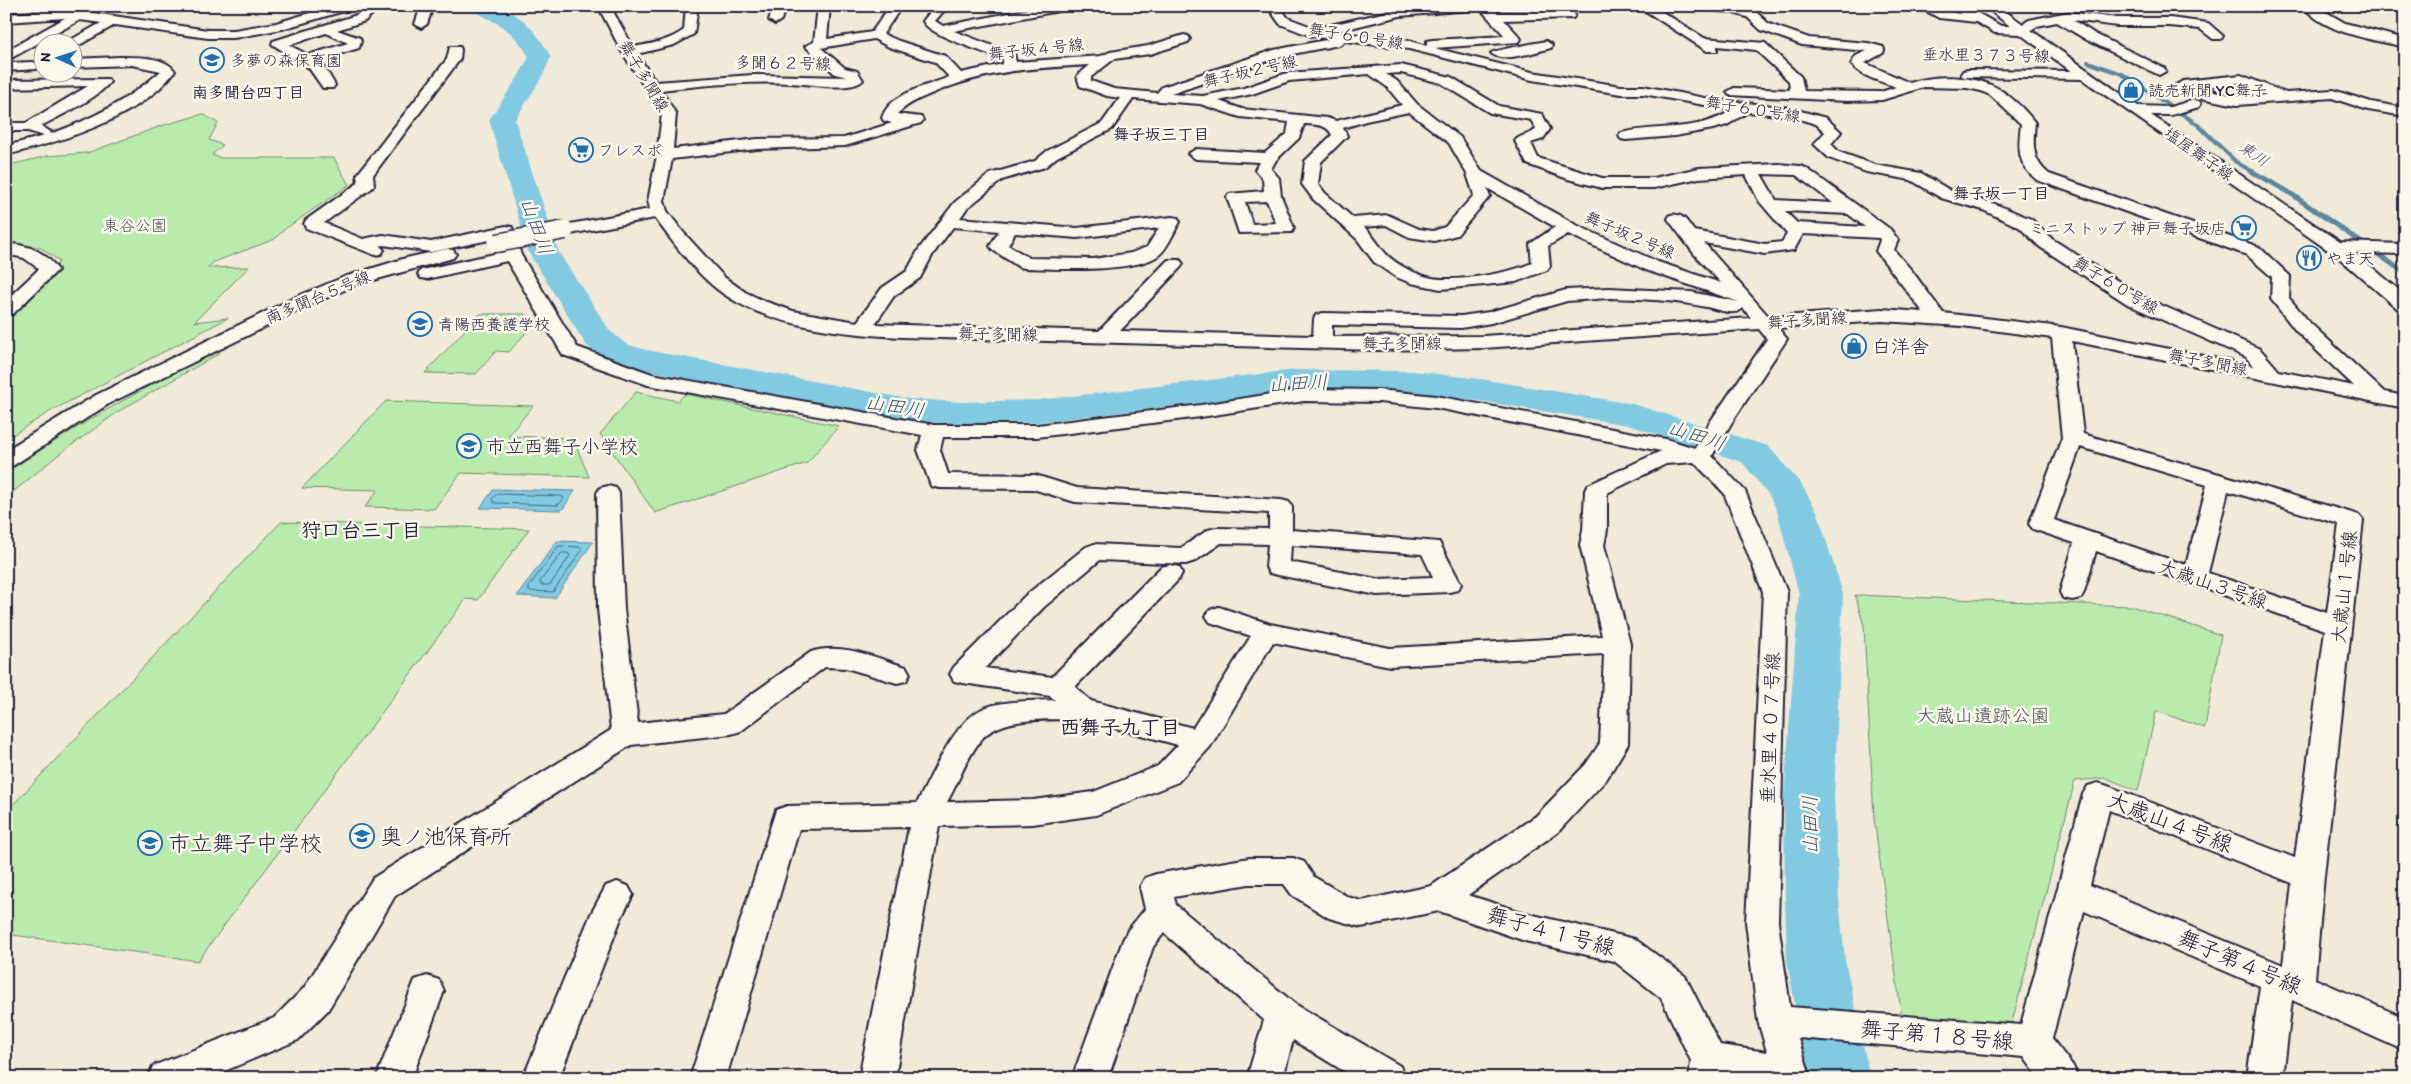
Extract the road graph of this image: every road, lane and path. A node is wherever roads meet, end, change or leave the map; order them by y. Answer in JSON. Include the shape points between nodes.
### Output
{"nodes":[{"id":1,"x":347,"y":6,"type":"edge"},
{"id":2,"x":374,"y":6,"type":"edge"},
{"id":3,"x":427,"y":6,"type":"edge"},
{"id":4,"x":604,"y":6,"type":"edge"},
{"id":5,"x":692,"y":6,"type":"edge"},
{"id":6,"x":780,"y":6,"type":"edge"},
{"id":7,"x":824,"y":6,"type":"edge"},
{"id":8,"x":896,"y":6,"type":"edge"},
{"id":9,"x":942,"y":6,"type":"edge"},
{"id":10,"x":1064,"y":6,"type":"edge"},
{"id":11,"x":1273,"y":6,"type":"edge"},
{"id":12,"x":1469,"y":6,"type":"edge"},
{"id":13,"x":1484,"y":6,"type":"edge"},
{"id":14,"x":1644,"y":6,"type":"edge"},
{"id":15,"x":1703,"y":6,"type":"edge"},
{"id":16,"x":1923,"y":6,"type":"edge"},
{"id":17,"x":1956,"y":6,"type":"edge"},
{"id":18,"x":1990,"y":6,"type":"edge"},
{"id":19,"x":2309,"y":6,"type":"edge"},
{"id":20,"x":1440,"y":8,"type":"edge"},
{"id":21,"x":2080,"y":11,"type":"edge"},
{"id":22,"x":1568,"y":13,"type":"edge"},
{"id":23,"x":80,"y":16,"type":"junction"},
{"id":24,"x":1494,"y":16,"type":"junction"},
{"id":25,"x":2054,"y":17,"type":"junction"},
{"id":26,"x":6,"y":18,"type":"edge"},
{"id":27,"x":775,"y":20,"type":"dead end"},
{"id":28,"x":1981,"y":20,"type":"junction"},
{"id":29,"x":112,"y":21,"type":"junction"},
{"id":30,"x":421,"y":24,"type":"dead end"},
{"id":31,"x":942,"y":30,"type":"junction"},
{"id":32,"x":2023,"y":30,"type":"junction"},
{"id":33,"x":332,"y":32,"type":"dead end"},
{"id":34,"x":1315,"y":32,"type":"junction"},
{"id":35,"x":876,"y":35,"type":"junction"},
{"id":36,"x":2217,"y":36,"type":"dead end"},
{"id":37,"x":1351,"y":38,"type":"junction"},
{"id":38,"x":82,"y":39,"type":"edge"},
{"id":39,"x":1184,"y":39,"type":"dead end"},
{"id":40,"x":1698,"y":41,"type":"junction"},
{"id":41,"x":2405,"y":43,"type":"edge"},
{"id":42,"x":816,"y":44,"type":"junction"},
{"id":43,"x":1410,"y":45,"type":"junction"},
{"id":44,"x":1546,"y":45,"type":"dead end"},
{"id":45,"x":1713,"y":49,"type":"dead end"},
{"id":46,"x":455,"y":50,"type":"dead end"},
{"id":47,"x":630,"y":52,"type":"junction"},
{"id":48,"x":1446,"y":54,"type":"junction"},
{"id":49,"x":6,"y":57,"type":"edge"},
{"id":50,"x":306,"y":60,"type":"junction"},
{"id":51,"x":1104,"y":60,"type":"junction"},
{"id":52,"x":82,"y":63,"type":"edge"},
{"id":53,"x":32,"y":66,"type":"dead end"},
{"id":54,"x":1010,"y":66,"type":"junction"},
{"id":55,"x":6,"y":67,"type":"edge"},
{"id":56,"x":1372,"y":70,"type":"junction"},
{"id":57,"x":2159,"y":71,"type":"dead end"},
{"id":58,"x":2085,"y":75,"type":"junction"},
{"id":59,"x":1887,"y":77,"type":"junction"},
{"id":60,"x":958,"y":78,"type":"junction"},
{"id":61,"x":6,"y":84,"type":"edge"},
{"id":62,"x":328,"y":85,"type":"dead end"},
{"id":63,"x":1596,"y":85,"type":"junction"},
{"id":64,"x":652,"y":87,"type":"junction"},
{"id":65,"x":1908,"y":87,"type":"junction"},
{"id":66,"x":1643,"y":90,"type":"junction"},
{"id":67,"x":1797,"y":94,"type":"junction"},
{"id":68,"x":1128,"y":96,"type":"junction"},
{"id":69,"x":2283,"y":97,"type":"junction"},
{"id":70,"x":1160,"y":98,"type":"junction"},
{"id":71,"x":1604,"y":99,"type":"dead end"},
{"id":72,"x":1203,"y":100,"type":"junction"},
{"id":73,"x":2194,"y":104,"type":"dead end"},
{"id":74,"x":1412,"y":107,"type":"junction"},
{"id":75,"x":1745,"y":107,"type":"junction"},
{"id":76,"x":2136,"y":110,"type":"junction"},
{"id":77,"x":2405,"y":112,"type":"edge"},
{"id":78,"x":1301,"y":119,"type":"junction"},
{"id":79,"x":6,"y":126,"type":"edge"},
{"id":80,"x":1335,"y":126,"type":"junction"},
{"id":81,"x":29,"y":127,"type":"junction"},
{"id":82,"x":1626,"y":136,"type":"dead end"},
{"id":83,"x":56,"y":137,"type":"junction"},
{"id":84,"x":6,"y":151,"type":"edge"},
{"id":85,"x":1196,"y":154,"type":"dead end"},
{"id":86,"x":665,"y":155,"type":"junction"},
{"id":87,"x":1269,"y":158,"type":"junction"},
{"id":88,"x":1751,"y":170,"type":"junction"},
{"id":89,"x":1476,"y":174,"type":"junction"},
{"id":90,"x":1273,"y":196,"type":"junction"},
{"id":91,"x":1771,"y":205,"type":"junction"},
{"id":92,"x":1849,"y":209,"type":"junction"},
{"id":93,"x":659,"y":212,"type":"junction"},
{"id":94,"x":1676,"y":219,"type":"dead end"},
{"id":95,"x":949,"y":222,"type":"junction"},
{"id":96,"x":1348,"y":223,"type":"junction"},
{"id":97,"x":1009,"y":228,"type":"junction"},
{"id":98,"x":1570,"y":228,"type":"junction"},
{"id":99,"x":1792,"y":228,"type":"junction"},
{"id":100,"x":1688,"y":234,"type":"junction"},
{"id":101,"x":1884,"y":234,"type":"junction"},
{"id":102,"x":362,"y":244,"type":"junction"},
{"id":103,"x":2336,"y":247,"type":"junction"},
{"id":104,"x":6,"y":249,"type":"edge"},
{"id":105,"x":505,"y":249,"type":"junction"},
{"id":106,"x":2405,"y":249,"type":"edge"},
{"id":107,"x":412,"y":262,"type":"junction"},
{"id":108,"x":1174,"y":264,"type":"dead end"},
{"id":109,"x":350,"y":281,"type":"junction"},
{"id":110,"x":32,"y":288,"type":"junction"},
{"id":111,"x":2397,"y":289,"type":"edge"},
{"id":112,"x":6,"y":290,"type":"edge"},
{"id":113,"x":1744,"y":297,"type":"junction"},
{"id":114,"x":2405,"y":304,"type":"edge"},
{"id":115,"x":6,"y":310,"type":"edge"},
{"id":116,"x":1761,"y":317,"type":"junction"},
{"id":117,"x":1937,"y":318,"type":"junction"},
{"id":118,"x":862,"y":329,"type":"junction"},
{"id":119,"x":2061,"y":333,"type":"junction"},
{"id":120,"x":1105,"y":336,"type":"junction"},
{"id":121,"x":1322,"y":342,"type":"junction"},
{"id":122,"x":2272,"y":375,"type":"junction"},
{"id":123,"x":2378,"y":397,"type":"junction"},
{"id":124,"x":2405,"y":402,"type":"edge"},
{"id":125,"x":934,"y":431,"type":"junction"},
{"id":126,"x":2073,"y":438,"type":"junction"},
{"id":127,"x":1701,"y":456,"type":"junction"},
{"id":128,"x":6,"y":460,"type":"edge"},
{"id":129,"x":2219,"y":481,"type":"junction"},
{"id":130,"x":608,"y":493,"type":"dead end"},
{"id":131,"x":1280,"y":537,"type":"junction"},
{"id":132,"x":2087,"y":540,"type":"junction"},
{"id":133,"x":1170,"y":573,"type":"dead end"},
{"id":134,"x":2194,"y":577,"type":"junction"},
{"id":135,"x":2072,"y":592,"type":"dead end"},
{"id":136,"x":1219,"y":616,"type":"dead end"},
{"id":137,"x":2340,"y":626,"type":"junction"},
{"id":138,"x":1266,"y":632,"type":"junction"},
{"id":139,"x":1617,"y":644,"type":"junction"},
{"id":140,"x":897,"y":674,"type":"dead end"},
{"id":141,"x":1058,"y":687,"type":"junction"},
{"id":142,"x":1082,"y":709,"type":"junction"},
{"id":143,"x":625,"y":736,"type":"junction"},
{"id":144,"x":1200,"y":740,"type":"junction"},
{"id":145,"x":926,"y":814,"type":"junction"},
{"id":146,"x":2308,"y":876,"type":"junction"},
{"id":147,"x":2073,"y":892,"type":"junction"},
{"id":148,"x":617,"y":895,"type":"dead end"},
{"id":149,"x":1439,"y":898,"type":"junction"},
{"id":150,"x":1162,"y":912,"type":"junction"},
{"id":151,"x":2288,"y":982,"type":"junction"},
{"id":152,"x":427,"y":991,"type":"dead end"},
{"id":153,"x":1283,"y":1015,"type":"junction"},
{"id":154,"x":1775,"y":1021,"type":"junction"},
{"id":155,"x":2405,"y":1035,"type":"edge"},
{"id":156,"x":2034,"y":1042,"type":"junction"},
{"id":157,"x":1708,"y":1069,"type":"edge"},
{"id":158,"x":166,"y":1078,"type":"edge"},
{"id":159,"x":394,"y":1078,"type":"edge"},
{"id":160,"x":541,"y":1078,"type":"edge"},
{"id":161,"x":708,"y":1078,"type":"edge"},
{"id":162,"x":877,"y":1078,"type":"edge"},
{"id":163,"x":1090,"y":1078,"type":"edge"},
{"id":164,"x":1265,"y":1078,"type":"edge"},
{"id":165,"x":1387,"y":1078,"type":"edge"},
{"id":166,"x":2060,"y":1078,"type":"edge"},
{"id":167,"x":2265,"y":1078,"type":"edge"}],
"edges":[{"from":1,"to":29,"type":"street","via":[[278,26],[234,34],[208,34]]},
{"from":2,"to":50,"type":"street","via":[[361,18],[278,44]]},
{"from":3,"to":30,"type":"street"},
{"from":4,"to":47,"type":"street","name":"舞子多聞線"},
{"from":5,"to":47,"type":"street","via":[[690,30],[684,36]]},
{"from":6,"to":27,"type":"street"},
{"from":7,"to":42,"type":"street"},
{"from":8,"to":35,"type":"street"},
{"from":9,"to":31,"type":"street","via":[[929,20],[930,24]]},
{"from":10,"to":31,"type":"street"},
{"from":11,"to":34,"type":"street","name":"舞子６０号線","via":[[1284,20]]},
{"from":12,"to":20,"type":"street"},
{"from":13,"to":24,"type":"street"},
{"from":14,"to":40,"type":"street"},
{"from":15,"to":59,"type":"street","via":[[1731,8],[1751,14],[1765,27],[1808,42],[1873,48],[1878,50],[1858,64]]},
{"from":16,"to":28,"type":"street","via":[[1943,15]]},
{"from":17,"to":28,"type":"street"},
{"from":18,"to":32,"type":"street","name":"塩屋舞子線"},
{"from":19,"to":41,"type":"street","via":[[2332,22]]},
{"from":20,"to":34,"type":"street","via":[[1410,11]]},
{"from":21,"to":25,"type":"street"},
{"from":21,"to":36,"type":"street","via":[[2118,22],[2204,26]]},
{"from":22,"to":24,"type":"street"},
{"from":23,"to":26,"type":"street","via":[[52,14]]},
{"from":23,"to":29,"type":"street"},
{"from":23,"to":49,"type":"street"},
{"from":24,"to":43,"type":"street","via":[[1515,39]]},
{"from":25,"to":32,"type":"street","via":[[2033,23]]},
{"from":25,"to":57,"type":"street","via":[[2073,23],[2086,34]]},
{"from":28,"to":32,"type":"street","via":[[1999,30]]},
{"from":29,"to":38,"type":"street"},
{"from":31,"to":54,"type":"street","via":[[1009,57]]},
{"from":32,"to":58,"type":"street","name":"塩屋舞子線"},
{"from":33,"to":50,"type":"street","via":[[355,42],[354,45]]},
{"from":34,"to":37,"type":"street","name":"舞子６０号線"},
{"from":35,"to":42,"type":"street"},
{"from":35,"to":60,"type":"street","via":[[940,59]]},
{"from":37,"to":43,"type":"street","name":"舞子６０号線"},
{"from":37,"to":70,"type":"street","name":"舞子坂２号線","via":[[1279,53],[1167,90]]},
{"from":39,"to":51,"type":"street"},
{"from":40,"to":45,"type":"street"},
{"from":40,"to":67,"type":"street","via":[[1760,46],[1796,80]]},
{"from":42,"to":64,"type":"street","name":"多聞６２号線","via":[[840,71],[852,74],[856,80],[722,79]]},
{"from":43,"to":48,"type":"street","name":"舞子６０号線"},
{"from":44,"to":48,"type":"street","via":[[1512,53]]},
{"from":46,"to":102,"type":"street","via":[[453,59],[365,175],[366,185],[312,224]]},
{"from":47,"to":64,"type":"street","name":"舞子多聞線"},
{"from":48,"to":63,"type":"street","name":"舞子６０号線","via":[[1483,66]]},
{"from":50,"to":62,"type":"street","via":[[324,74]]},
{"from":51,"to":54,"type":"street","name":"舞子坂４号線"},
{"from":51,"to":68,"type":"street","name":"舞子坂４号線","via":[[1084,76],[1085,83]]},
{"from":52,"to":83,"type":"street","via":[[137,62],[156,64],[168,71],[106,116]]},
{"from":53,"to":55,"type":"street"},
{"from":54,"to":60,"type":"street","name":"舞子坂４号線"},
{"from":56,"to":72,"type":"street","name":"舞子坂２号線","via":[[1287,77],[1240,93]]},
{"from":56,"to":74,"type":"street","name":"舞子坂２号線","via":[[1392,84]]},
{"from":56,"to":88,"type":"street","via":[[1401,69],[1446,80],[1495,110],[1537,117],[1543,129],[1538,136],[1522,141],[1532,161],[1602,183],[1654,183],[1699,173]]},
{"from":58,"to":59,"type":"street","name":"垂水里３７３号線","via":[[1918,72]]},
{"from":58,"to":76,"type":"street","name":"塩屋舞子線"},
{"from":59,"to":65,"type":"street"},
{"from":60,"to":86,"type":"street","name":"舞子坂４号線","via":[[904,100],[891,111],[889,118],[916,120],[845,142],[757,144]]},
{"from":61,"to":81,"type":"street","via":[[103,82]]},
{"from":63,"to":66,"type":"street","name":"舞子６０号線"},
{"from":63,"to":71,"type":"street"},
{"from":64,"to":86,"type":"street","name":"舞子多聞線","via":[[669,114]]},
{"from":65,"to":67,"type":"street","via":[[1882,96]]},
{"from":65,"to":123,"type":"street","via":[[1945,82],[1985,87],[1995,92],[2028,124],[2026,147],[2029,164],[2037,173],[2253,251],[2281,276],[2280,299],[2303,327]]},
{"from":66,"to":67,"type":"street"},
{"from":66,"to":75,"type":"street","name":"舞子６０号線"},
{"from":68,"to":70,"type":"street"},
{"from":68,"to":95,"type":"street","via":[[1107,126],[1052,154],[1040,164],[996,177],[961,205]]},
{"from":69,"to":69,"type":"street","via":[[2237,100],[2206,95],[2183,85],[2241,79]]},
{"from":69,"to":77,"type":"street","via":[[2333,94],[2368,106]]},
{"from":70,"to":72,"type":"street","name":"舞子坂２号線"},
{"from":72,"to":78,"type":"street","via":[[1240,113]]},
{"from":73,"to":76,"type":"street","via":[[2175,110]]},
{"from":74,"to":80,"type":"street"},
{"from":74,"to":89,"type":"street","name":"舞子坂２号線","via":[[1455,140]]},
{"from":75,"to":82,"type":"street","via":[[1722,122]]},
{"from":75,"to":122,"type":"street","name":"舞子６０号線","via":[[1790,112],[1822,121],[1834,132],[1822,144],[1834,155],[1872,169],[1915,176],[1947,195],[1989,207],[2025,223],[2046,243],[2136,301],[2253,354]]},
{"from":76,"to":103,"type":"street","name":"塩屋舞子線"},
{"from":78,"to":80,"type":"street"},
{"from":78,"to":87,"type":"street","via":[[1295,125],[1294,135]]},
{"from":79,"to":81,"type":"street"},
{"from":80,"to":96,"type":"street","via":[[1340,136],[1313,161],[1310,184]]},
{"from":81,"to":83,"type":"street"},
{"from":83,"to":84,"type":"street"},
{"from":85,"to":87,"type":"street"},
{"from":86,"to":93,"type":"street","name":"舞子多聞線","via":[[656,201]]},
{"from":87,"to":90,"type":"street","via":[[1263,170],[1271,178]]},
{"from":88,"to":91,"type":"street"},
{"from":88,"to":92,"type":"street","via":[[1800,172]]},
{"from":89,"to":96,"type":"street","via":[[1482,196],[1451,231],[1434,236],[1416,233],[1388,220]]},
{"from":89,"to":98,"type":"street","name":"舞子坂２号線"},
{"from":90,"to":90,"type":"street","via":[[1235,197],[1245,229],[1286,228]]},
{"from":91,"to":92,"type":"street"},
{"from":91,"to":99,"type":"street"},
{"from":92,"to":101,"type":"street"},
{"from":93,"to":105,"type":"street","name":"南多聞台５号線","bridge":true,"via":[[565,230]]},
{"from":93,"to":118,"type":"street","name":"舞子多聞線","via":[[718,281],[739,296],[789,316]]},
{"from":94,"to":100,"type":"street"},
{"from":95,"to":97,"type":"street"},
{"from":95,"to":118,"type":"street","via":[[925,252],[914,274],[888,292]]},
{"from":96,"to":98,"type":"street","via":[[1363,235],[1380,258],[1402,273],[1440,284],[1516,277],[1541,266],[1540,244]]},
{"from":97,"to":97,"type":"street","via":[[999,246],[1025,263],[1093,264],[1134,258],[1153,251],[1172,222],[1077,233]]},
{"from":98,"to":113,"type":"street","name":"舞子坂２号線","via":[[1652,266]]},
{"from":99,"to":100,"type":"street","via":[[1794,234],[1788,246],[1765,249]]},
{"from":99,"to":101,"type":"street"},
{"from":100,"to":113,"type":"street"},
{"from":101,"to":117,"type":"street","via":[[1889,240],[1885,251]]},
{"from":102,"to":105,"type":"street","via":[[383,240],[431,247],[506,231]]},
{"from":102,"to":107,"type":"street"},
{"from":103,"to":106,"type":"street"},
{"from":103,"to":111,"type":"street","name":"塩屋舞子線"},
{"from":104,"to":110,"type":"street","via":[[16,248],[41,258],[49,270]]},
{"from":105,"to":107,"type":"street","name":"南多聞台５号線"},
{"from":105,"to":109,"type":"street","via":[[469,263],[376,286]]},
{"from":105,"to":125,"type":"street","via":[[570,351],[648,379]]},
{"from":107,"to":109,"type":"street","name":"南多聞台５号線"},
{"from":108,"to":120,"type":"street"},
{"from":109,"to":128,"type":"street","name":"南多聞台５号線","via":[[103,399]]},
{"from":110,"to":112,"type":"street"},
{"from":110,"to":115,"type":"street"},
{"from":111,"to":114,"type":"street","name":"塩屋舞子線"},
{"from":113,"to":116,"type":"street"},
{"from":116,"to":117,"type":"street","name":"舞子多聞線","via":[[1882,315]]},
{"from":116,"to":121,"type":"street","name":"舞子多聞線","via":[[1482,342]]},
{"from":116,"to":121,"type":"street","via":[[1691,298],[1653,294],[1583,295],[1566,296],[1492,317],[1460,322],[1322,319]]},
{"from":116,"to":127,"type":"street","via":[[1777,340]]},
{"from":117,"to":119,"type":"street","name":"舞子多聞線"},
{"from":118,"to":120,"type":"street","name":"舞子多聞線"},
{"from":119,"to":122,"type":"street","name":"舞子多聞線"},
{"from":119,"to":126,"type":"street"},
{"from":120,"to":121,"type":"street","name":"舞子多聞線"},
{"from":122,"to":123,"type":"street","name":"舞子多聞線"},
{"from":123,"to":124,"type":"street","name":"舞子多聞線"},
{"from":125,"to":127,"type":"street","via":[[1037,431],[1304,396],[1379,396],[1436,402],[1657,443]]},
{"from":125,"to":131,"type":"street","via":[[929,450],[938,482],[1035,482],[1075,495],[1281,507]]},
{"from":126,"to":129,"type":"street","name":"大歳山１号線"},
{"from":126,"to":132,"type":"street","name":"大歳山３号線","via":[[2041,524]]},
{"from":127,"to":139,"type":"street","via":[[1662,457],[1596,490],[1596,530],[1592,545]]},
{"from":127,"to":154,"type":"street","name":"垂水里４０７号線","via":[[1734,490],[1775,592],[1762,922]]},
{"from":129,"to":134,"type":"street"},
{"from":129,"to":137,"type":"street","name":"大歳山１号線","via":[[2351,520]]},
{"from":130,"to":143,"type":"street","via":[[611,609]]},
{"from":131,"to":131,"type":"street","via":[[1278,567],[1378,587],[1449,584],[1430,547]]},
{"from":131,"to":141,"type":"street","via":[[1216,535],[1186,556],[1094,552],[1035,601],[963,674]]},
{"from":132,"to":134,"type":"street","name":"大歳山３号線"},
{"from":132,"to":135,"type":"street"},
{"from":133,"to":141,"type":"street"},
{"from":134,"to":137,"type":"street","name":"大歳山３号線"},
{"from":136,"to":138,"type":"street"},
{"from":137,"to":146,"type":"street","name":"大歳山１号線"},
{"from":138,"to":139,"type":"street","via":[[1390,658]]},
{"from":138,"to":144,"type":"street"},
{"from":139,"to":149,"type":"street","via":[[1614,744],[1596,772],[1546,824]]},
{"from":140,"to":143,"type":"street","via":[[847,659],[820,658],[731,724]]},
{"from":141,"to":142,"type":"street"},
{"from":142,"to":144,"type":"street"},
{"from":142,"to":145,"type":"street","via":[[992,716],[970,733]]},
{"from":143,"to":158,"type":"street","via":[[384,888],[316,999],[286,1029]]},
{"from":144,"to":145,"type":"street","via":[[1168,774],[1096,803],[1033,812]]},
{"from":145,"to":161,"type":"street","via":[[787,818]]},
{"from":145,"to":162,"type":"street"},
{"from":146,"to":147,"type":"street","name":"大歳山４号線","via":[[2098,794]]},
{"from":146,"to":151,"type":"street","name":"大歳山１号線"},
{"from":147,"to":151,"type":"street","name":"舞子第４号線"},
{"from":147,"to":156,"type":"street","name":"舞子第１８号線"},
{"from":148,"to":160,"type":"street"},
{"from":149,"to":150,"type":"street","via":[[1362,914],[1332,905],[1303,886],[1293,871],[1249,871],[1156,888]]},
{"from":149,"to":157,"type":"street","name":"舞子４１号線","via":[[1525,927],[1623,949],[1673,987]]},
{"from":150,"to":153,"type":"street"},
{"from":150,"to":163,"type":"street","via":[[1139,940]]},
{"from":151,"to":155,"type":"street","name":"舞子第４号線"},
{"from":151,"to":167,"type":"street","name":"大歳山１号線"},
{"from":152,"to":159,"type":"street"},
{"from":153,"to":164,"type":"street"},
{"from":153,"to":165,"type":"street"},
{"from":154,"to":156,"type":"street","name":"舞子第１８号線"},
{"from":154,"to":157,"type":"street","name":"垂水里４０７号線","via":[[1791,1072]]},
{"from":156,"to":166,"type":"street"}]}
